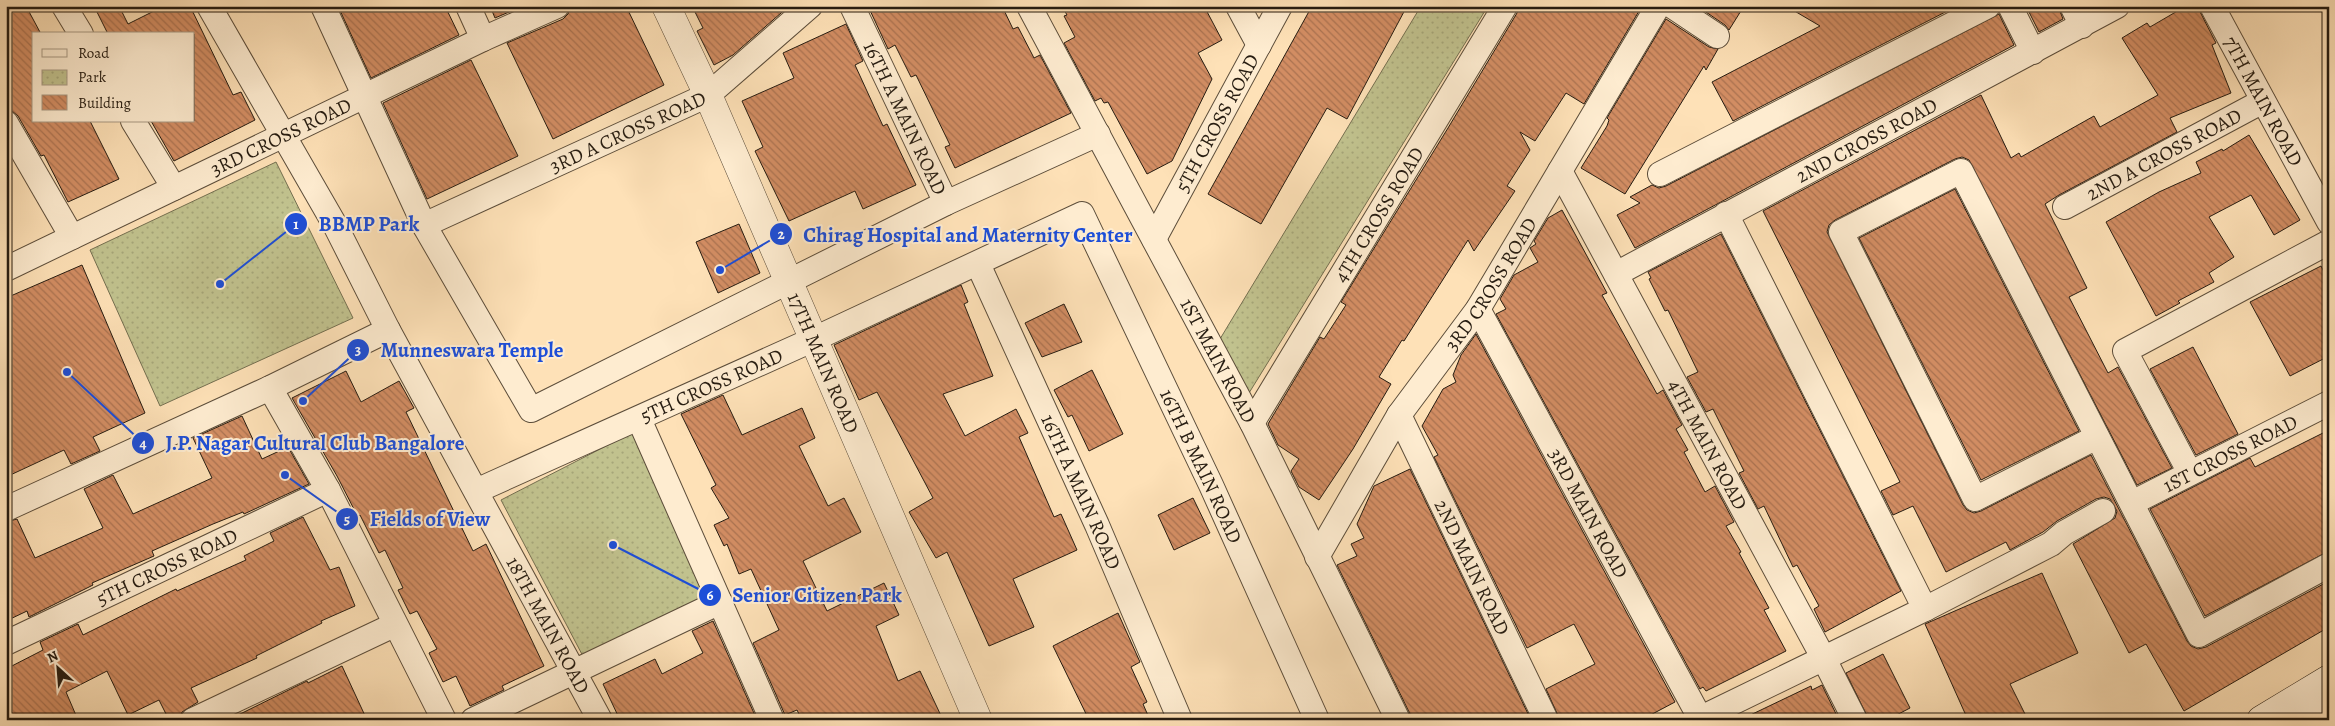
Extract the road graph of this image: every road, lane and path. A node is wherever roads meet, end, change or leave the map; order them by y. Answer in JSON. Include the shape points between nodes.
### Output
{"nodes":[{"id":1,"x":64,"y":6,"type":"edge"},
{"id":2,"x":209,"y":6,"type":"edge"},
{"id":3,"x":323,"y":6,"type":"edge"},
{"id":4,"x":468,"y":6,"type":"edge"},
{"id":5,"x":557,"y":6,"type":"edge"},
{"id":6,"x":666,"y":6,"type":"edge"},
{"id":7,"x":810,"y":6,"type":"edge"},
{"id":8,"x":852,"y":6,"type":"edge"},
{"id":9,"x":1029,"y":6,"type":"edge"},
{"id":10,"x":1238,"y":6,"type":"edge"},
{"id":11,"x":1280,"y":6,"type":"edge"},
{"id":12,"x":1505,"y":6,"type":"edge"},
{"id":13,"x":1658,"y":6,"type":"edge"},
{"id":14,"x":1672,"y":6,"type":"edge"},
{"id":15,"x":1988,"y":6,"type":"edge"},
{"id":16,"x":2010,"y":6,"type":"edge"},
{"id":17,"x":2117,"y":6,"type":"edge"},
{"id":18,"x":2212,"y":6,"type":"edge"},
{"id":19,"x":2077,"y":16,"type":"edge"},
{"id":20,"x":80,"y":32,"type":"edge"},
{"id":21,"x":1717,"y":36,"type":"dead end"},
{"id":22,"x":483,"y":40,"type":"junction"},
{"id":23,"x":1259,"y":45,"type":"junction"},
{"id":24,"x":2033,"y":52,"type":"junction"},
{"id":25,"x":708,"y":95,"type":"junction"},
{"id":26,"x":364,"y":97,"type":"junction"},
{"id":27,"x":2263,"y":101,"type":"junction"},
{"id":28,"x":134,"y":122,"type":"edge"},
{"id":29,"x":6,"y":124,"type":"edge"},
{"id":30,"x":1098,"y":134,"type":"junction"},
{"id":31,"x":285,"y":135,"type":"junction"},
{"id":32,"x":1560,"y":171,"type":"junction"},
{"id":33,"x":1660,"y":174,"type":"dead end"},
{"id":34,"x":174,"y":188,"type":"junction"},
{"id":35,"x":946,"y":203,"type":"junction"},
{"id":36,"x":2065,"y":207,"type":"dead end"},
{"id":37,"x":1082,"y":214,"type":"joint"},
{"id":38,"x":1726,"y":214,"type":"junction"},
{"id":39,"x":2329,"y":222,"type":"edge"},
{"id":40,"x":424,"y":225,"type":"junction"},
{"id":41,"x":72,"y":237,"type":"junction"},
{"id":42,"x":1154,"y":239,"type":"junction"},
{"id":43,"x":2329,"y":242,"type":"edge"},
{"id":44,"x":978,"y":264,"type":"junction"},
{"id":45,"x":6,"y":269,"type":"edge"},
{"id":46,"x":1616,"y":274,"type":"junction"},
{"id":47,"x":787,"y":281,"type":"junction"},
{"id":48,"x":1478,"y":309,"type":"junction"},
{"id":49,"x":388,"y":330,"type":"junction"},
{"id":50,"x":812,"y":340,"type":"junction"},
{"id":51,"x":270,"y":388,"type":"junction"},
{"id":52,"x":2329,"y":403,"type":"edge"},
{"id":53,"x":1399,"y":415,"type":"junction"},
{"id":54,"x":639,"y":419,"type":"junction"},
{"id":55,"x":1252,"y":423,"type":"junction"},
{"id":56,"x":2097,"y":437,"type":"junction"},
{"id":57,"x":2190,"y":473,"type":"junction"},
{"id":58,"x":328,"y":490,"type":"junction"},
{"id":59,"x":476,"y":492,"type":"junction"},
{"id":60,"x":2132,"y":503,"type":"junction"},
{"id":61,"x":6,"y":509,"type":"edge"},
{"id":62,"x":2102,"y":511,"type":"dead end"},
{"id":63,"x":1317,"y":557,"type":"junction"},
{"id":64,"x":2329,"y":565,"type":"edge"},
{"id":65,"x":720,"y":602,"type":"junction"},
{"id":66,"x":1925,"y":609,"type":"junction"},
{"id":67,"x":394,"y":625,"type":"junction"},
{"id":68,"x":6,"y":643,"type":"edge"},
{"id":69,"x":1824,"y":659,"type":"junction"},
{"id":70,"x":574,"y":672,"type":"junction"},
{"id":71,"x":2329,"y":679,"type":"edge"},
{"id":72,"x":2329,"y":707,"type":"edge"},
{"id":73,"x":1698,"y":719,"type":"edge"},
{"id":74,"x":193,"y":720,"type":"edge"},
{"id":75,"x":444,"y":720,"type":"edge"},
{"id":76,"x":473,"y":720,"type":"edge"},
{"id":77,"x":600,"y":720,"type":"edge"},
{"id":78,"x":772,"y":720,"type":"edge"},
{"id":79,"x":978,"y":720,"type":"edge"},
{"id":80,"x":1180,"y":720,"type":"edge"},
{"id":81,"x":1317,"y":720,"type":"edge"},
{"id":82,"x":1398,"y":720,"type":"edge"},
{"id":83,"x":1546,"y":720,"type":"edge"},
{"id":84,"x":1855,"y":720,"type":"edge"},
{"id":85,"x":2261,"y":720,"type":"edge"},
{"id":86,"x":2308,"y":720,"type":"edge"}],
"edges":[{"from":1,"to":20,"type":"street"},
{"from":2,"to":31,"type":"street","name":"18TH MAIN ROAD"},
{"from":3,"to":26,"type":"street"},
{"from":4,"to":22,"type":"street"},
{"from":5,"to":22,"type":"street","name":"3RD CROSS ROAD"},
{"from":6,"to":25,"type":"street","name":"17TH MAIN ROAD"},
{"from":7,"to":25,"type":"street","name":"3RD A CROSS ROAD"},
{"from":8,"to":35,"type":"street","name":"16TH A MAIN ROAD"},
{"from":9,"to":30,"type":"street","name":"1ST MAIN ROAD"},
{"from":10,"to":23,"type":"street"},
{"from":11,"to":23,"type":"street","name":"5TH CROSS ROAD"},
{"from":12,"to":55,"type":"street","name":"4TH CROSS ROAD"},
{"from":13,"to":32,"type":"street","name":"3RD CROSS ROAD"},
{"from":14,"to":21,"type":"street"},
{"from":15,"to":33,"type":"street"},
{"from":16,"to":24,"type":"street"},
{"from":17,"to":19,"type":"street","name":"2ND CROSS ROAD"},
{"from":18,"to":27,"type":"street","name":"7TH MAIN ROAD"},
{"from":19,"to":24,"type":"street","name":"2ND CROSS ROAD"},
{"from":22,"to":26,"type":"street","name":"3RD CROSS ROAD"},
{"from":23,"to":42,"type":"street","name":"5TH CROSS ROAD"},
{"from":24,"to":38,"type":"street","name":"2ND CROSS ROAD"},
{"from":25,"to":40,"type":"street","name":"3RD A CROSS ROAD"},
{"from":25,"to":47,"type":"street","name":"17TH MAIN ROAD"},
{"from":26,"to":31,"type":"street","name":"3RD CROSS ROAD"},
{"from":26,"to":40,"type":"street"},
{"from":27,"to":36,"type":"street","name":"2ND A CROSS ROAD"},
{"from":27,"to":39,"type":"street","name":"7TH MAIN ROAD"},
{"from":28,"to":34,"type":"street"},
{"from":29,"to":41,"type":"street"},
{"from":30,"to":35,"type":"street"},
{"from":30,"to":42,"type":"street","name":"1ST MAIN ROAD"},
{"from":31,"to":34,"type":"street","name":"3RD CROSS ROAD"},
{"from":31,"to":49,"type":"street","name":"18TH MAIN ROAD"},
{"from":32,"to":46,"type":"street","name":"4TH MAIN ROAD"},
{"from":32,"to":48,"type":"street","name":"3RD CROSS ROAD"},
{"from":34,"to":41,"type":"street","name":"3RD CROSS ROAD"},
{"from":35,"to":47,"type":"street"},
{"from":37,"to":44,"type":"street","name":"5TH CROSS ROAD"},
{"from":37,"to":81,"type":"street","name":"16TH B MAIN ROAD","via":[[1207,477]]},
{"from":38,"to":46,"type":"street","name":"2ND CROSS ROAD"},
{"from":38,"to":66,"type":"street"},
{"from":40,"to":47,"type":"street","via":[[531,410]]},
{"from":41,"to":45,"type":"street","name":"3RD CROSS ROAD"},
{"from":42,"to":55,"type":"street","name":"1ST MAIN ROAD"},
{"from":43,"to":57,"type":"street","via":[[2125,350]]},
{"from":44,"to":50,"type":"street","name":"5TH CROSS ROAD"},
{"from":44,"to":80,"type":"street","name":"16TH A MAIN ROAD","via":[[1097,525]]},
{"from":46,"to":69,"type":"street","name":"4TH MAIN ROAD"},
{"from":47,"to":50,"type":"street","name":"17TH MAIN ROAD"},
{"from":48,"to":53,"type":"street","name":"3RD CROSS ROAD"},
{"from":48,"to":73,"type":"street","name":"3RD MAIN ROAD"},
{"from":49,"to":51,"type":"street"},
{"from":49,"to":59,"type":"street","name":"18TH MAIN ROAD"},
{"from":50,"to":54,"type":"street","name":"5TH CROSS ROAD"},
{"from":50,"to":79,"type":"street","name":"17TH MAIN ROAD"},
{"from":51,"to":58,"type":"street"},
{"from":51,"to":61,"type":"street"},
{"from":52,"to":57,"type":"street","name":"1ST CROSS ROAD"},
{"from":53,"to":63,"type":"street","name":"3RD CROSS ROAD"},
{"from":53,"to":83,"type":"street","name":"2ND MAIN ROAD"},
{"from":54,"to":59,"type":"street","name":"5TH CROSS ROAD"},
{"from":54,"to":65,"type":"street"},
{"from":55,"to":63,"type":"street","name":"1ST MAIN ROAD"},
{"from":56,"to":56,"type":"street","via":[[1961,171],[1841,232],[1975,499]]},
{"from":56,"to":60,"type":"street"},
{"from":57,"to":60,"type":"street","name":"1ST CROSS ROAD"},
{"from":58,"to":67,"type":"street"},
{"from":58,"to":68,"type":"street","name":"5TH CROSS ROAD"},
{"from":59,"to":70,"type":"street","name":"18TH MAIN ROAD"},
{"from":60,"to":64,"type":"street","via":[[2199,635]]},
{"from":62,"to":66,"type":"street","via":[[2051,544]]},
{"from":63,"to":82,"type":"street","name":"1ST MAIN ROAD"},
{"from":65,"to":70,"type":"street"},
{"from":65,"to":78,"type":"street"},
{"from":66,"to":69,"type":"street"},
{"from":67,"to":74,"type":"street"},
{"from":67,"to":75,"type":"street"},
{"from":69,"to":73,"type":"street"},
{"from":69,"to":84,"type":"street","name":"4TH MAIN ROAD"},
{"from":70,"to":76,"type":"street"},
{"from":70,"to":77,"type":"street","name":"18TH MAIN ROAD"},
{"from":71,"to":85,"type":"street"},
{"from":72,"to":86,"type":"street"}]}
